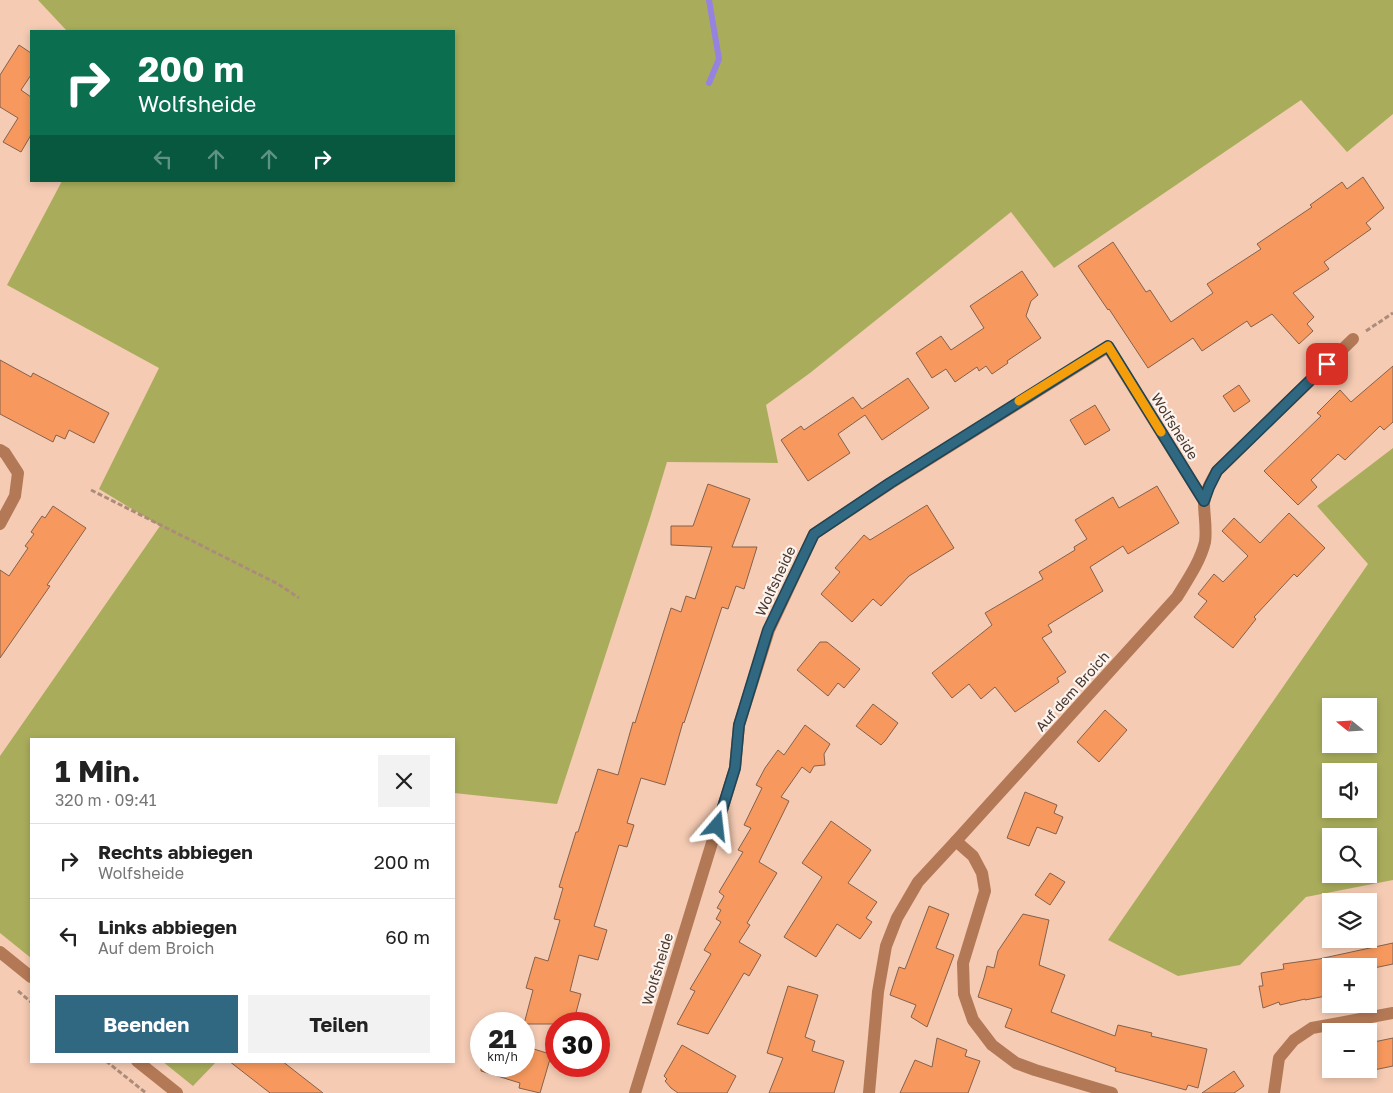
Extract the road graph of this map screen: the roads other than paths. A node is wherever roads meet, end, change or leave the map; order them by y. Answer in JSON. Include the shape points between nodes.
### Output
{"nodes":[{"id":1,"x":1353,"y":339,"type":"road end"},
{"id":2,"x":0,"y":450,"type":"edge"},
{"id":3,"x":1204,"y":501,"type":"junction"},
{"id":4,"x":0,"y":524,"type":"edge"},
{"id":5,"x":956,"y":841,"type":"junction"},
{"id":6,"x":0,"y":952,"type":"edge"},
{"id":7,"x":30,"y":976,"type":"edge"},
{"id":8,"x":1393,"y":1014,"type":"edge"},
{"id":9,"x":139,"y":1063,"type":"edge"},
{"id":10,"x":176,"y":1093,"type":"edge"},
{"id":11,"x":635,"y":1093,"type":"edge"},
{"id":12,"x":869,"y":1093,"type":"edge"},
{"id":13,"x":1112,"y":1093,"type":"edge"},
{"id":14,"x":1274,"y":1093,"type":"edge"}],
"edges":[{"from":1,"to":3,"type":"street","name":"Auf dem Broich","via":[[1217,471]]},
{"from":2,"to":4,"type":"street","via":[[18,474],[15,496]]},
{"from":3,"to":5,"type":"street","name":"Auf dem Broich","via":[[1205,540],[1194,569],[1177,597]]},
{"from":3,"to":11,"type":"street","name":"Wolfsheide","via":[[1108,346],[814,534],[768,630],[739,725],[735,768]]},
{"from":5,"to":12,"type":"street","name":"Auf dem Broich","via":[[918,882],[897,918],[886,946],[878,992]]},
{"from":5,"to":13,"type":"street","via":[[973,856],[982,873],[985,891],[963,963],[964,994],[973,1020],[992,1045],[1016,1063]]},
{"from":6,"to":7,"type":"street"},
{"from":8,"to":14,"type":"street","via":[[1312,1028],[1294,1040],[1279,1058]]},
{"from":9,"to":10,"type":"street"}]}
